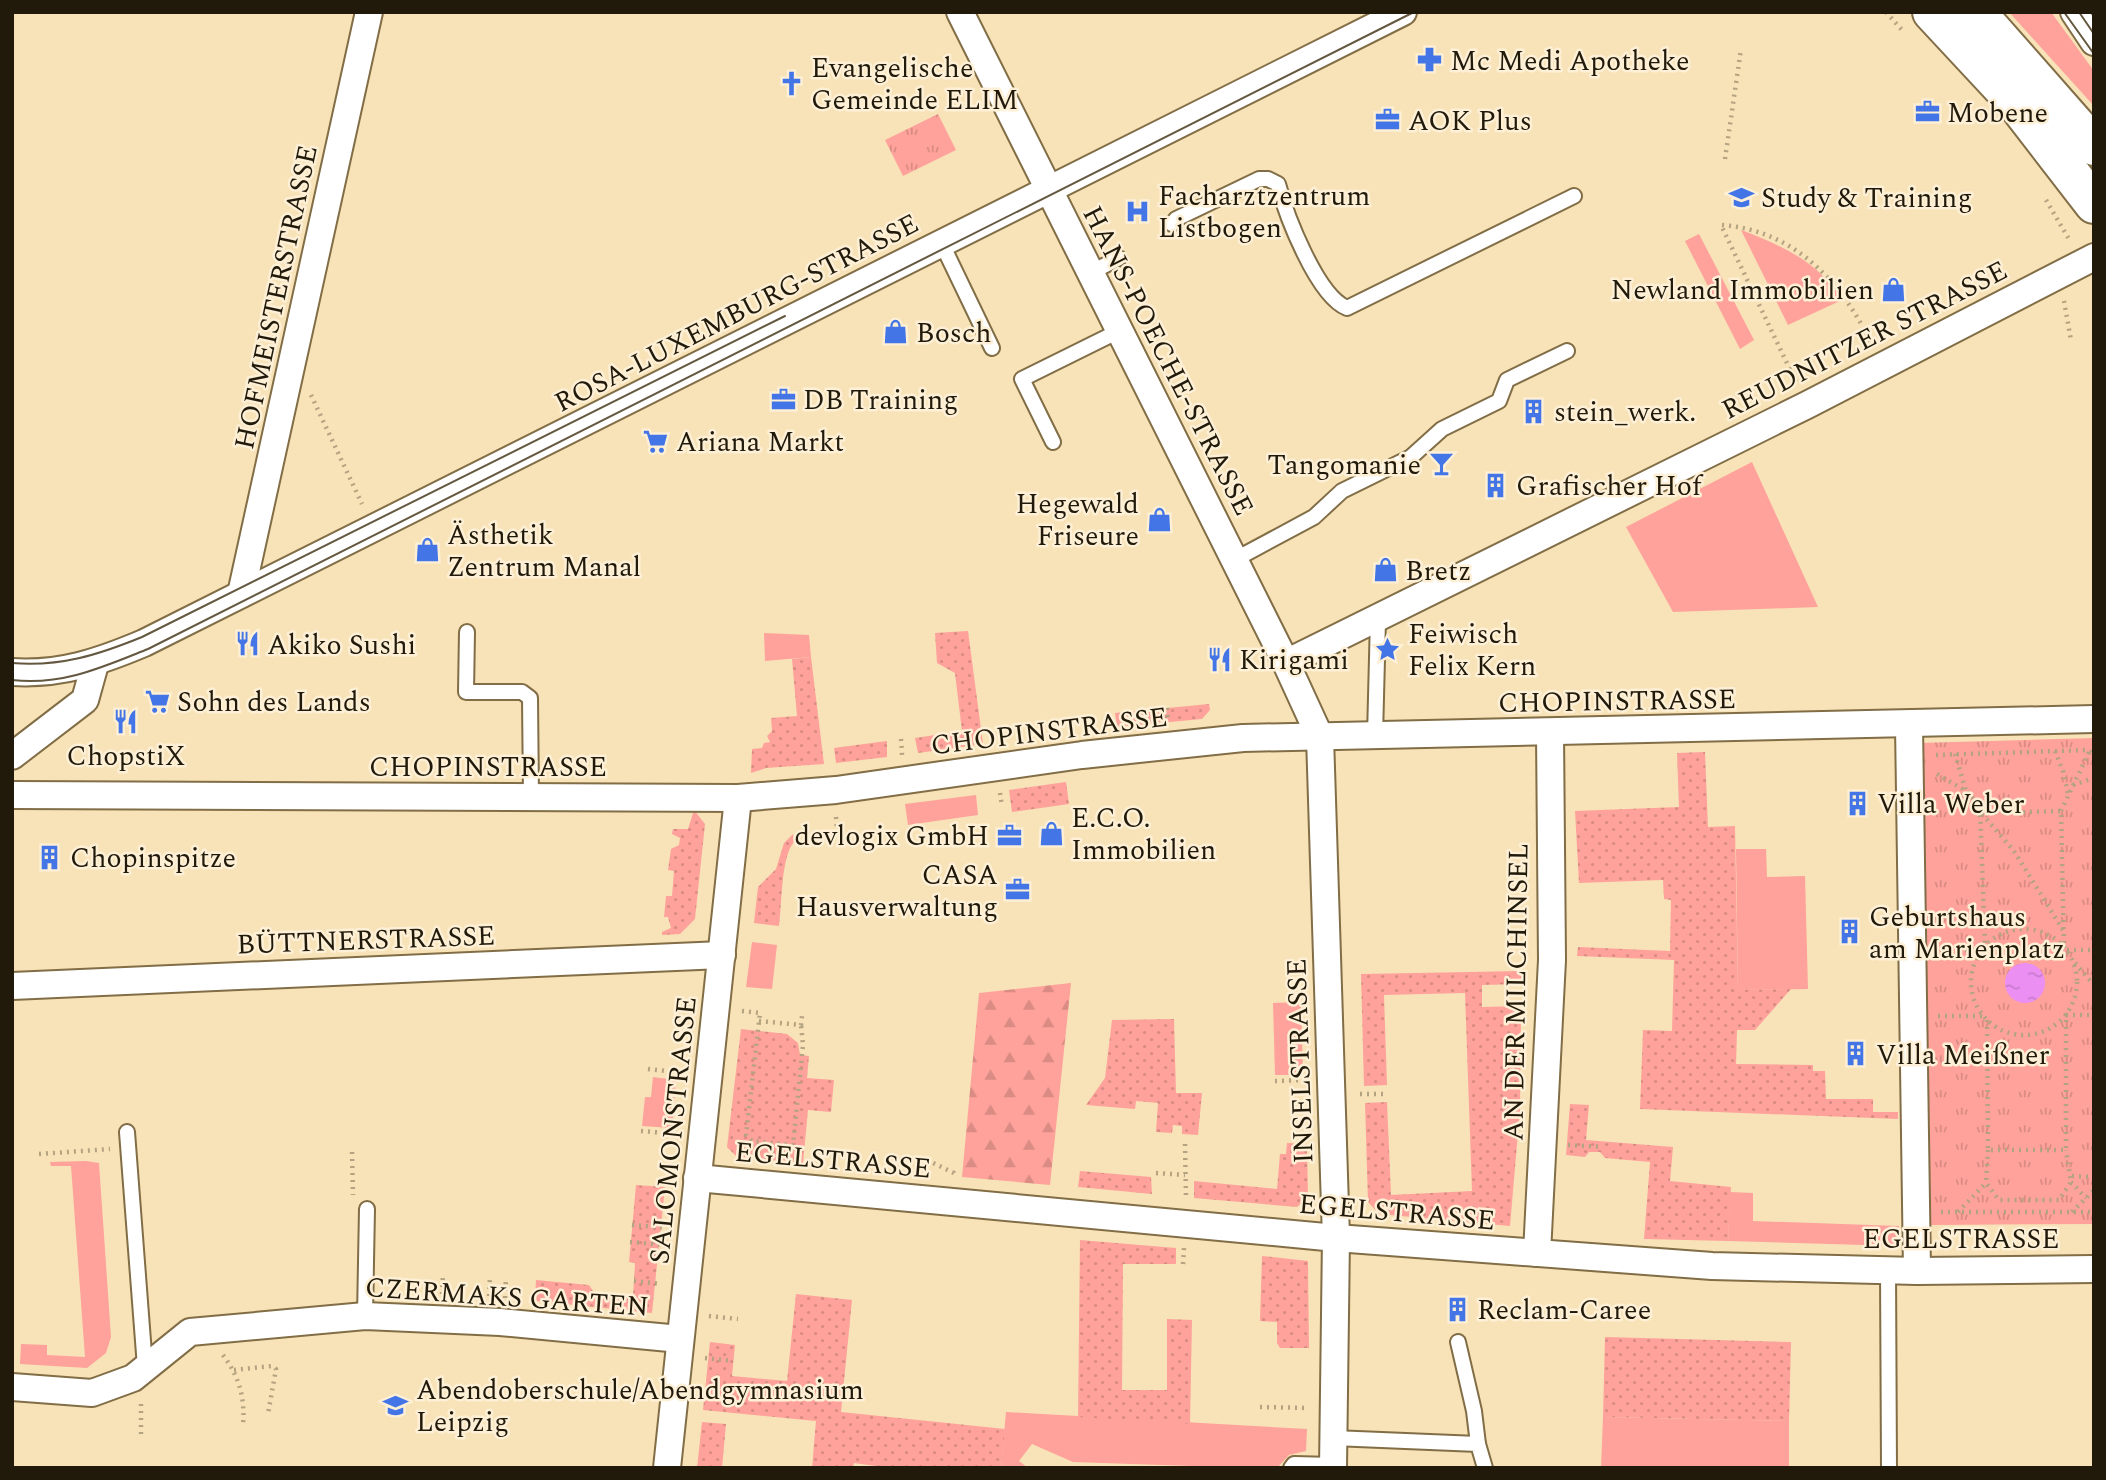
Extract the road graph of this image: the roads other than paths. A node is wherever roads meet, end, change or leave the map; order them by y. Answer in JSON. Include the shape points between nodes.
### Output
{"nodes":[{"id":1,"x":369,"y":12,"type":"edge"},
{"id":2,"x":960,"y":12,"type":"edge"},
{"id":3,"x":1403,"y":12,"type":"edge"},
{"id":4,"x":1976,"y":12,"type":"edge"},
{"id":5,"x":2074,"y":12,"type":"edge"},
{"id":6,"x":1919,"y":23,"type":"edge"},
{"id":7,"x":2094,"y":42,"type":"edge"},
{"id":8,"x":2094,"y":146,"type":"edge"},
{"id":9,"x":1049,"y":191,"type":"junction"},
{"id":10,"x":1574,"y":195,"type":"dead end"},
{"id":11,"x":2094,"y":204,"type":"edge"},
{"id":12,"x":1172,"y":224,"type":"dead end"},
{"id":13,"x":942,"y":244,"type":"junction"},
{"id":14,"x":2094,"y":257,"type":"edge"},
{"id":15,"x":1119,"y":258,"type":"dead end"},
{"id":16,"x":1090,"y":273,"type":"junction"},
{"id":17,"x":1119,"y":331,"type":"junction"},
{"id":18,"x":992,"y":348,"type":"dead end"},
{"id":19,"x":1567,"y":351,"type":"dead end"},
{"id":20,"x":1053,"y":442,"type":"dead end"},
{"id":21,"x":1234,"y":560,"type":"junction"},
{"id":22,"x":241,"y":594,"type":"junction"},
{"id":23,"x":1378,"y":619,"type":"junction"},
{"id":24,"x":467,"y":632,"type":"dead end"},
{"id":25,"x":1286,"y":663,"type":"junction"},
{"id":26,"x":95,"y":664,"type":"junction"},
{"id":27,"x":12,"y":672,"type":"edge"},
{"id":28,"x":2094,"y":719,"type":"edge"},
{"id":29,"x":1909,"y":725,"type":"junction"},
{"id":30,"x":1550,"y":733,"type":"junction"},
{"id":31,"x":1375,"y":736,"type":"junction"},
{"id":32,"x":1320,"y":737,"type":"junction"},
{"id":33,"x":12,"y":756,"type":"edge"},
{"id":34,"x":12,"y":795,"type":"edge"},
{"id":35,"x":531,"y":798,"type":"junction"},
{"id":36,"x":738,"y":799,"type":"junction"},
{"id":37,"x":722,"y":955,"type":"junction"},
{"id":38,"x":12,"y":986,"type":"edge"},
{"id":39,"x":127,"y":1132,"type":"dead end"},
{"id":40,"x":697,"y":1178,"type":"junction"},
{"id":41,"x":366,"y":1209,"type":"road end"},
{"id":42,"x":1336,"y":1238,"type":"junction"},
{"id":43,"x":1537,"y":1253,"type":"junction"},
{"id":44,"x":2094,"y":1269,"type":"edge"},
{"id":45,"x":1888,"y":1270,"type":"junction"},
{"id":46,"x":1917,"y":1271,"type":"junction"},
{"id":47,"x":365,"y":1316,"type":"junction"},
{"id":48,"x":680,"y":1339,"type":"junction"},
{"id":49,"x":1458,"y":1342,"type":"dead end"},
{"id":50,"x":145,"y":1367,"type":"junction"},
{"id":51,"x":12,"y":1387,"type":"edge"},
{"id":52,"x":1333,"y":1438,"type":"junction"},
{"id":53,"x":1478,"y":1444,"type":"junction"},
{"id":54,"x":1333,"y":1466,"type":"edge"},
{"id":55,"x":667,"y":1468,"type":"edge"},
{"id":56,"x":1291,"y":1468,"type":"edge"},
{"id":57,"x":1485,"y":1468,"type":"edge"},
{"id":58,"x":1889,"y":1468,"type":"edge"}],
"edges":[{"from":1,"to":22,"type":"street","name":"HOFMEISTERSTRASSE"},
{"from":2,"to":9,"type":"street","name":"HANS-POECHE-STRASSE"},
{"from":3,"to":9,"type":"street","name":"ROSA-LUXEMBURG-STRASSE"},
{"from":4,"to":8,"type":"main road"},
{"from":5,"to":7,"type":"street"},
{"from":6,"to":11,"type":"main road","via":[[2013,99]]},
{"from":9,"to":13,"type":"street","name":"ROSA-LUXEMBURG-STRASSE"},
{"from":9,"to":16,"type":"street","name":"HANS-POECHE-STRASSE"},
{"from":10,"to":12,"type":"lane","via":[[1347,308],[1325,289],[1284,209],[1278,184],[1268,179],[1259,179]]},
{"from":13,"to":18,"type":"lane"},
{"from":13,"to":22,"type":"street","name":"ROSA-LUXEMBURG-STRASSE"},
{"from":14,"to":23,"type":"street","name":"REUDNITZER STRASSE"},
{"from":15,"to":16,"type":"lane"},
{"from":16,"to":17,"type":"street","name":"HANS-POECHE-STRASSE"},
{"from":17,"to":20,"type":"lane","via":[[1022,379]]},
{"from":17,"to":21,"type":"street","name":"HANS-POECHE-STRASSE"},
{"from":19,"to":21,"type":"lane","via":[[1507,380],[1499,401],[1442,429],[1411,457],[1342,491],[1314,517]]},
{"from":21,"to":25,"type":"street","name":"HANS-POECHE-STRASSE"},
{"from":22,"to":26,"type":"street","name":"ROSA-LUXEMBURG-STRASSE"},
{"from":23,"to":25,"type":"street","name":"REUDNITZER STRASSE"},
{"from":23,"to":31,"type":"lane"},
{"from":24,"to":35,"type":"lane","via":[[466,692],[523,692],[530,698]]},
{"from":25,"to":32,"type":"street","name":"HANS-POECHE-STRASSE"},
{"from":26,"to":27,"type":"street","name":"ROSA-LUXEMBURG-STRASSE","via":[[52,672]]},
{"from":26,"to":33,"type":"street","via":[[85,700]]},
{"from":28,"to":29,"type":"street","name":"CHOPINSTRASSE"},
{"from":29,"to":30,"type":"street","name":"CHOPINSTRASSE"},
{"from":29,"to":46,"type":"street"},
{"from":30,"to":31,"type":"street","name":"CHOPINSTRASSE"},
{"from":30,"to":43,"type":"street","name":"AN DER MILCHINSEL","via":[[1552,960]]},
{"from":31,"to":32,"type":"street","name":"CHOPINSTRASSE"},
{"from":32,"to":36,"type":"street","name":"CHOPINSTRASSE","via":[[1243,738],[1082,755],[836,790]]},
{"from":32,"to":42,"type":"street","name":"INSELSTRASSE"},
{"from":34,"to":35,"type":"street","name":"CHOPINSTRASSE"},
{"from":35,"to":36,"type":"street","name":"CHOPINSTRASSE"},
{"from":36,"to":37,"type":"street","name":"SALOMONSTRASSE"},
{"from":37,"to":38,"type":"street","name":"BÜTTNERSTRASSE"},
{"from":37,"to":40,"type":"street","name":"SALOMONSTRASSE"},
{"from":39,"to":50,"type":"lane"},
{"from":40,"to":42,"type":"street","name":"EGELSTRASSE"},
{"from":40,"to":48,"type":"street","name":"SALOMONSTRASSE"},
{"from":41,"to":47,"type":"lane"},
{"from":42,"to":43,"type":"street","name":"EGELSTRASSE"},
{"from":42,"to":52,"type":"street","name":"INSELSTRASSE"},
{"from":43,"to":45,"type":"street","name":"EGELSTRASSE","via":[[1712,1266]]},
{"from":44,"to":46,"type":"street","name":"EGELSTRASSE"},
{"from":45,"to":46,"type":"street","name":"EGELSTRASSE"},
{"from":45,"to":58,"type":"lane"},
{"from":47,"to":48,"type":"street","name":"CZERMAKS GARTEN","via":[[500,1322]]},
{"from":47,"to":50,"type":"street","name":"CZERMAKS GARTEN","via":[[190,1332]]},
{"from":48,"to":55,"type":"street","name":"SALOMONSTRASSE"},
{"from":49,"to":53,"type":"lane"},
{"from":50,"to":51,"type":"street","name":"CZERMAKS GARTEN","via":[[132,1378],[92,1393]]},
{"from":52,"to":53,"type":"lane"},
{"from":52,"to":54,"type":"street","name":"INSELSTRASSE"},
{"from":53,"to":57,"type":"lane"},
{"from":54,"to":56,"type":"lane","via":[[1294,1464]]}]}
